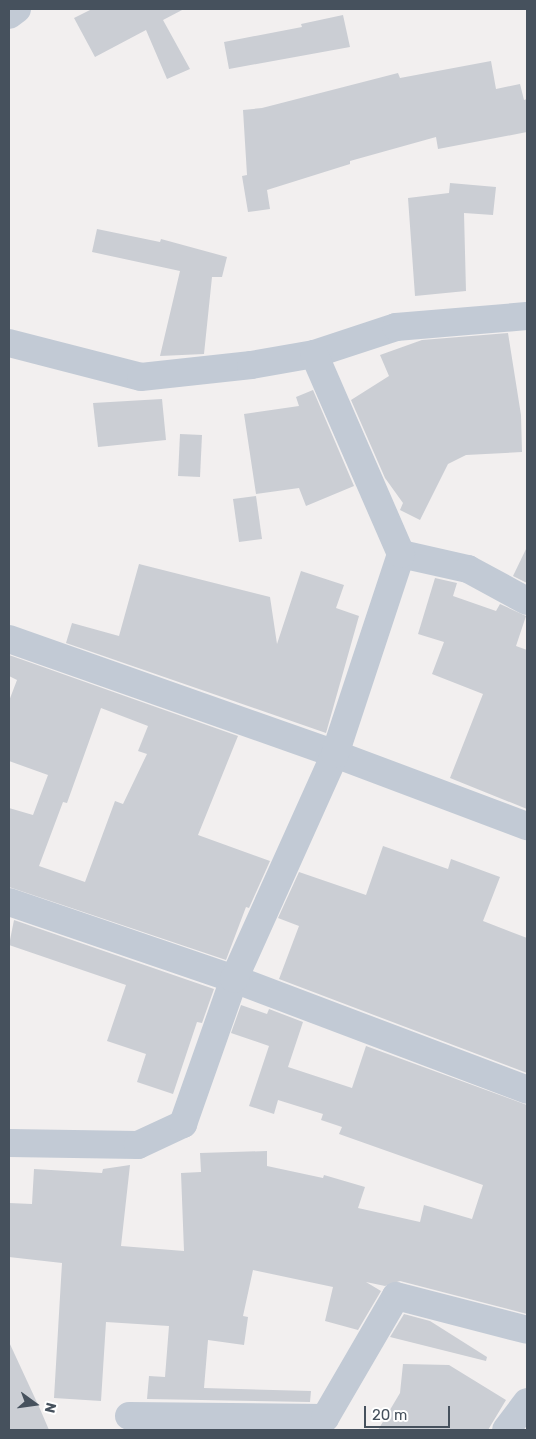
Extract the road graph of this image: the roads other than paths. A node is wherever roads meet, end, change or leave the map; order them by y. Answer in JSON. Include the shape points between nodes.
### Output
{"nodes":[{"id":1,"x":17,"y":9,"type":"edge"},
{"id":2,"x":9,"y":15,"type":"edge"},
{"id":3,"x":527,"y":316,"type":"edge"},
{"id":4,"x":9,"y":343,"type":"edge"},
{"id":5,"x":314,"y":354,"type":"junction"},
{"id":6,"x":401,"y":554,"type":"junction"},
{"id":7,"x":527,"y":601,"type":"edge"},
{"id":8,"x":9,"y":639,"type":"edge"},
{"id":9,"x":335,"y":754,"type":"junction"},
{"id":10,"x":527,"y":826,"type":"edge"},
{"id":11,"x":9,"y":902,"type":"edge"},
{"id":12,"x":234,"y":979,"type":"junction"},
{"id":13,"x":527,"y":1090,"type":"edge"},
{"id":14,"x":9,"y":1143,"type":"edge"},
{"id":15,"x":527,"y":1330,"type":"edge"},
{"id":16,"x":527,"y":1402,"type":"edge"},
{"id":17,"x":130,"y":1416,"type":"dead end"},
{"id":18,"x":179,"y":1423,"type":"edge"},
{"id":19,"x":506,"y":1430,"type":"edge"}],
"edges":[{"from":1,"to":2,"type":"street"},
{"from":3,"to":5,"type":"street","via":[[396,327]]},
{"from":4,"to":5,"type":"street","via":[[141,377],[251,366]]},
{"from":5,"to":6,"type":"street"},
{"from":6,"to":7,"type":"street","via":[[468,569]]},
{"from":6,"to":9,"type":"street"},
{"from":8,"to":9,"type":"street"},
{"from":9,"to":10,"type":"street"},
{"from":9,"to":12,"type":"street"},
{"from":11,"to":12,"type":"street"},
{"from":12,"to":13,"type":"street"},
{"from":12,"to":14,"type":"street","via":[[183,1124],[138,1145]]},
{"from":15,"to":18,"type":"street","via":[[396,1296],[325,1418]]},
{"from":16,"to":19,"type":"street"},
{"from":17,"to":18,"type":"street"}]}
